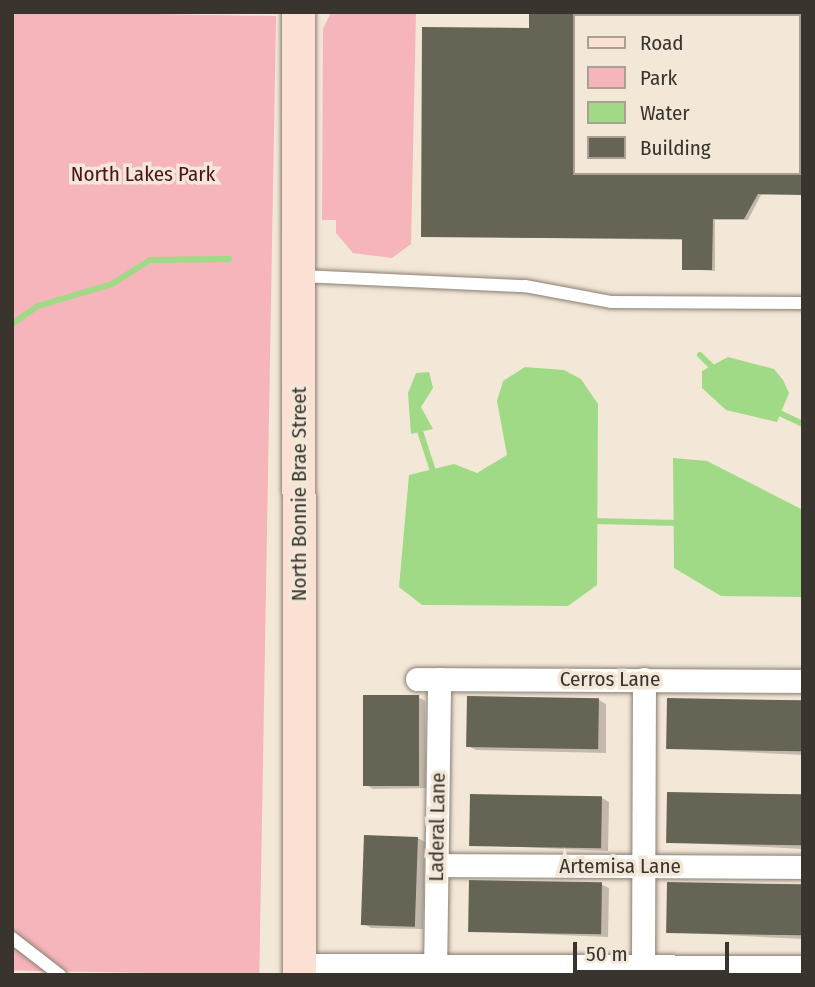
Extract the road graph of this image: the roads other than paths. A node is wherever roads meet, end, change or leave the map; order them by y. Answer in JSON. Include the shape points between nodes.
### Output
{"nodes":[{"id":1,"x":298,"y":12,"type":"edge"},
{"id":2,"x":298,"y":276,"type":"junction"},
{"id":3,"x":803,"y":303,"type":"edge"},
{"id":4,"x":428,"y":679,"type":"joint"},
{"id":5,"x":644,"y":679,"type":"junction"},
{"id":6,"x":803,"y":681,"type":"edge"},
{"id":7,"x":436,"y":865,"type":"junction"},
{"id":8,"x":643,"y":866,"type":"junction"},
{"id":9,"x":803,"y":867,"type":"edge"},
{"id":10,"x":12,"y":939,"type":"edge"},
{"id":11,"x":643,"y":967,"type":"junction"},
{"id":12,"x":803,"y":967,"type":"edge"},
{"id":13,"x":300,"y":970,"type":"edge"},
{"id":14,"x":435,"y":971,"type":"edge"},
{"id":15,"x":700,"y":971,"type":"edge"},
{"id":16,"x":60,"y":975,"type":"edge"}],
"edges":[{"from":1,"to":2,"type":"main road","name":"North Bonnie Brae Street"},
{"from":2,"to":3,"type":"lane","via":[[525,286],[611,302]]},
{"from":2,"to":13,"type":"main road","name":"North Bonnie Brae Street"},
{"from":4,"to":5,"type":"street","name":"Cerros Lane"},
{"from":4,"to":7,"type":"street","name":"Laderal Lane"},
{"from":5,"to":6,"type":"street","name":"Cerros Lane"},
{"from":5,"to":8,"type":"street"},
{"from":7,"to":8,"type":"street","name":"Artemisa Lane"},
{"from":7,"to":14,"type":"street","name":"Laderal Lane"},
{"from":8,"to":9,"type":"street","name":"Artemisa Lane"},
{"from":8,"to":11,"type":"street"},
{"from":10,"to":16,"type":"lane"},
{"from":11,"to":14,"type":"street"},
{"from":11,"to":15,"type":"street"},
{"from":12,"to":15,"type":"street"},
{"from":13,"to":14,"type":"street"}]}
